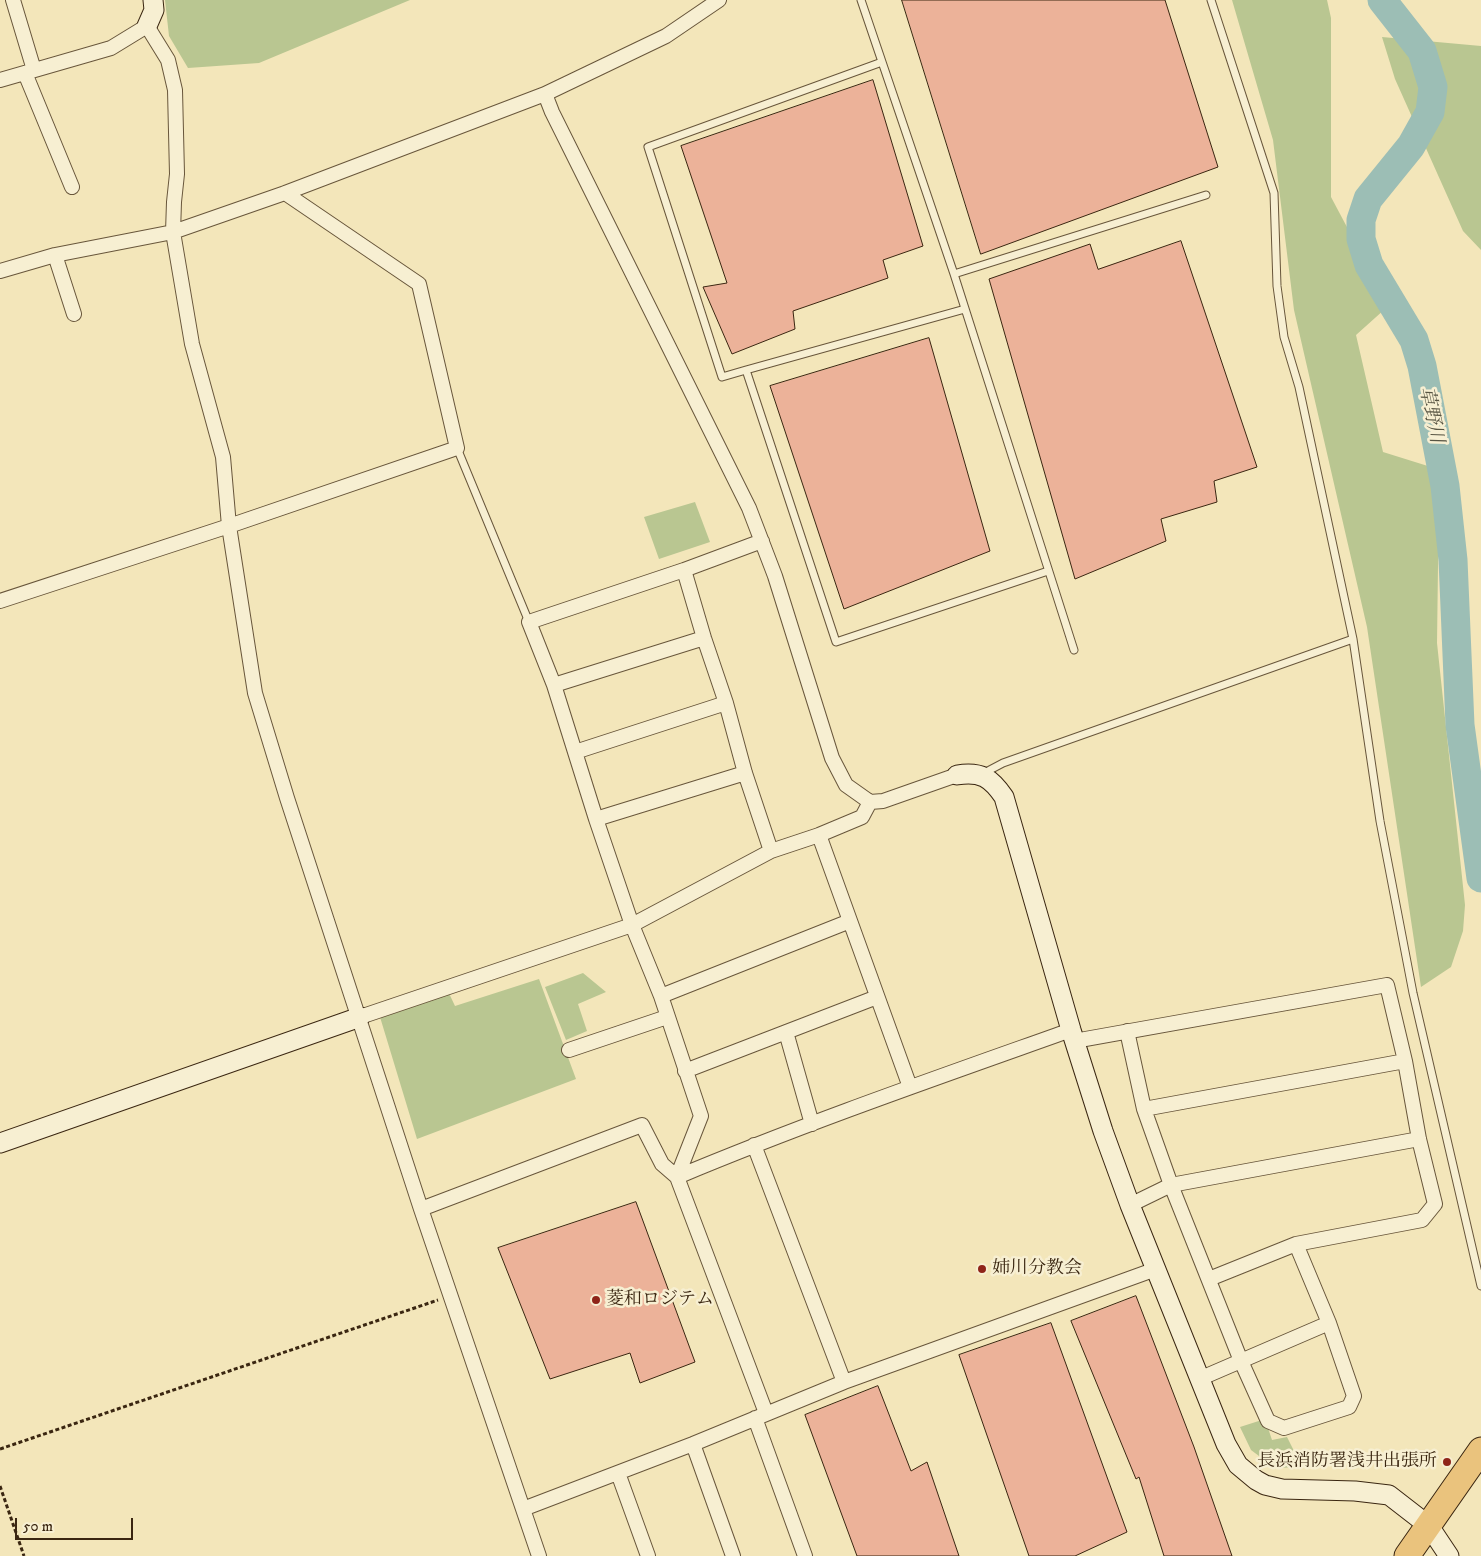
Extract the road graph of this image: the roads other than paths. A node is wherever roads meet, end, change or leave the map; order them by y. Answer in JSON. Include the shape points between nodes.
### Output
{"nodes":[{"id":1,"x":13,"y":0,"type":"edge"},
{"id":2,"x":153,"y":0,"type":"edge"},
{"id":3,"x":719,"y":0,"type":"edge"},
{"id":4,"x":861,"y":0,"type":"edge"},
{"id":5,"x":1211,"y":0,"type":"edge"},
{"id":6,"x":147,"y":26,"type":"junction"},
{"id":7,"x":882,"y":62,"type":"junction"},
{"id":8,"x":29,"y":71,"type":"junction"},
{"id":9,"x":0,"y":80,"type":"edge"},
{"id":10,"x":545,"y":94,"type":"junction"},
{"id":11,"x":72,"y":187,"type":"dead end"},
{"id":12,"x":285,"y":193,"type":"junction"},
{"id":13,"x":1206,"y":195,"type":"dead end"},
{"id":14,"x":173,"y":232,"type":"junction"},
{"id":15,"x":55,"y":255,"type":"junction"},
{"id":16,"x":0,"y":271,"type":"edge"},
{"id":17,"x":954,"y":274,"type":"junction"},
{"id":18,"x":964,"y":308,"type":"junction"},
{"id":19,"x":74,"y":314,"type":"dead end"},
{"id":20,"x":746,"y":370,"type":"junction"},
{"id":21,"x":457,"y":448,"type":"junction"},
{"id":22,"x":229,"y":526,"type":"junction"},
{"id":23,"x":762,"y":541,"type":"junction"},
{"id":24,"x":684,"y":570,"type":"junction"},
{"id":25,"x":1048,"y":571,"type":"junction"},
{"id":26,"x":0,"y":601,"type":"edge"},
{"id":27,"x":529,"y":622,"type":"junction"},
{"id":28,"x":704,"y":638,"type":"junction"},
{"id":29,"x":1352,"y":639,"type":"junction"},
{"id":30,"x":1074,"y":650,"type":"dead end"},
{"id":31,"x":554,"y":685,"type":"junction"},
{"id":32,"x":726,"y":703,"type":"junction"},
{"id":33,"x":575,"y":752,"type":"junction"},
{"id":34,"x":745,"y":773,"type":"junction"},
{"id":35,"x":957,"y":775,"type":"joint"},
{"id":36,"x":981,"y":775,"type":"junction"},
{"id":37,"x":870,"y":802,"type":"junction"},
{"id":38,"x":596,"y":819,"type":"junction"},
{"id":39,"x":819,"y":835,"type":"junction"},
{"id":40,"x":771,"y":851,"type":"junction"},
{"id":41,"x":850,"y":921,"type":"junction"},
{"id":42,"x":632,"y":925,"type":"junction"},
{"id":43,"x":661,"y":996,"type":"junction"},
{"id":44,"x":877,"y":997,"type":"junction"},
{"id":45,"x":360,"y":1017,"type":"junction"},
{"id":46,"x":668,"y":1017,"type":"junction"},
{"id":47,"x":1127,"y":1031,"type":"junction"},
{"id":48,"x":786,"y":1032,"type":"junction"},
{"id":49,"x":1073,"y":1036,"type":"junction"},
{"id":50,"x":569,"y":1050,"type":"dead end"},
{"id":51,"x":1405,"y":1061,"type":"junction"},
{"id":52,"x":686,"y":1071,"type":"junction"},
{"id":53,"x":910,"y":1087,"type":"junction"},
{"id":54,"x":1144,"y":1109,"type":"junction"},
{"id":55,"x":812,"y":1124,"type":"junction"},
{"id":56,"x":1419,"y":1139,"type":"junction"},
{"id":57,"x":0,"y":1143,"type":"edge"},
{"id":58,"x":754,"y":1145,"type":"junction"},
{"id":59,"x":678,"y":1177,"type":"junction"},
{"id":60,"x":1171,"y":1185,"type":"junction"},
{"id":61,"x":1130,"y":1205,"type":"junction"},
{"id":62,"x":422,"y":1209,"type":"junction"},
{"id":63,"x":1296,"y":1244,"type":"junction"},
{"id":64,"x":1156,"y":1269,"type":"junction"},
{"id":65,"x":1209,"y":1280,"type":"junction"},
{"id":66,"x":1481,"y":1286,"type":"edge"},
{"id":67,"x":1329,"y":1323,"type":"junction"},
{"id":68,"x":1241,"y":1361,"type":"junction"},
{"id":69,"x":1199,"y":1379,"type":"junction"},
{"id":70,"x":844,"y":1382,"type":"junction"},
{"id":71,"x":760,"y":1416,"type":"junction"},
{"id":72,"x":692,"y":1444,"type":"junction"},
{"id":73,"x":1481,"y":1450,"type":"edge"},
{"id":74,"x":618,"y":1473,"type":"junction"},
{"id":75,"x":523,"y":1509,"type":"junction"},
{"id":76,"x":1429,"y":1526,"type":"junction"},
{"id":77,"x":539,"y":1556,"type":"edge"},
{"id":78,"x":648,"y":1556,"type":"edge"},
{"id":79,"x":733,"y":1556,"type":"edge"},
{"id":80,"x":805,"y":1556,"type":"edge"},
{"id":81,"x":1408,"y":1556,"type":"edge"},
{"id":82,"x":1449,"y":1556,"type":"edge"}],
"edges":[{"from":1,"to":8,"type":"street"},
{"from":2,"to":6,"type":"street","via":[[154,10]]},
{"from":3,"to":10,"type":"street","via":[[666,36]]},
{"from":4,"to":7,"type":"lane"},
{"from":5,"to":29,"type":"lane","via":[[1274,193],[1277,286],[1284,337],[1299,387]]},
{"from":6,"to":8,"type":"street","via":[[111,48]]},
{"from":6,"to":14,"type":"street","via":[[168,60],[175,90],[178,174]]},
{"from":7,"to":17,"type":"lane"},
{"from":7,"to":20,"type":"lane","via":[[648,147],[722,378]]},
{"from":8,"to":9,"type":"street"},
{"from":8,"to":11,"type":"street"},
{"from":10,"to":12,"type":"street"},
{"from":10,"to":23,"type":"street","via":[[749,508]]},
{"from":12,"to":14,"type":"street"},
{"from":12,"to":21,"type":"street","via":[[419,284]]},
{"from":13,"to":17,"type":"lane"},
{"from":14,"to":15,"type":"street"},
{"from":14,"to":22,"type":"street","via":[[192,344],[223,457]]},
{"from":15,"to":16,"type":"street"},
{"from":15,"to":19,"type":"street"},
{"from":17,"to":18,"type":"lane"},
{"from":18,"to":20,"type":"lane"},
{"from":18,"to":25,"type":"lane"},
{"from":20,"to":25,"type":"lane","via":[[836,642]]},
{"from":21,"to":22,"type":"street"},
{"from":21,"to":27,"type":"lane"},
{"from":22,"to":26,"type":"street"},
{"from":22,"to":45,"type":"street","via":[[255,692]]},
{"from":23,"to":24,"type":"street"},
{"from":23,"to":37,"type":"street","via":[[832,758],[846,785]]},
{"from":24,"to":27,"type":"street"},
{"from":24,"to":28,"type":"street"},
{"from":25,"to":30,"type":"lane"},
{"from":27,"to":31,"type":"street"},
{"from":28,"to":31,"type":"street"},
{"from":28,"to":32,"type":"street"},
{"from":29,"to":36,"type":"lane","via":[[1003,763]]},
{"from":29,"to":66,"type":"lane","via":[[1380,821],[1413,993]]},
{"from":31,"to":33,"type":"street"},
{"from":32,"to":33,"type":"street"},
{"from":32,"to":34,"type":"street"},
{"from":33,"to":38,"type":"street"},
{"from":34,"to":38,"type":"street"},
{"from":34,"to":40,"type":"street"},
{"from":35,"to":36,"type":"street"},
{"from":35,"to":37,"type":"street","via":[[882,801]]},
{"from":36,"to":49,"type":"street","via":[[995,784],[1004,797]]},
{"from":37,"to":39,"type":"street","via":[[862,817]]},
{"from":38,"to":42,"type":"street"},
{"from":39,"to":40,"type":"street"},
{"from":39,"to":41,"type":"street"},
{"from":40,"to":42,"type":"street"},
{"from":41,"to":43,"type":"street"},
{"from":41,"to":44,"type":"street"},
{"from":42,"to":43,"type":"street"},
{"from":42,"to":45,"type":"street"},
{"from":43,"to":46,"type":"street"},
{"from":44,"to":48,"type":"street"},
{"from":44,"to":53,"type":"street"},
{"from":45,"to":57,"type":"street"},
{"from":45,"to":62,"type":"street"},
{"from":46,"to":50,"type":"street"},
{"from":46,"to":52,"type":"street"},
{"from":47,"to":49,"type":"street"},
{"from":47,"to":51,"type":"street","via":[[1387,985]]},
{"from":47,"to":54,"type":"street"},
{"from":48,"to":52,"type":"street"},
{"from":48,"to":55,"type":"street"},
{"from":49,"to":53,"type":"street"},
{"from":49,"to":61,"type":"street"},
{"from":51,"to":54,"type":"street"},
{"from":51,"to":56,"type":"street"},
{"from":52,"to":59,"type":"street","via":[[701,1116]]},
{"from":53,"to":55,"type":"street"},
{"from":54,"to":60,"type":"street"},
{"from":55,"to":58,"type":"street"},
{"from":56,"to":60,"type":"street"},
{"from":56,"to":63,"type":"street","via":[[1435,1204],[1422,1220]]},
{"from":58,"to":59,"type":"street"},
{"from":58,"to":70,"type":"street"},
{"from":59,"to":62,"type":"street","via":[[662,1164],[642,1125]]},
{"from":59,"to":71,"type":"street"},
{"from":60,"to":61,"type":"street"},
{"from":60,"to":65,"type":"street"},
{"from":61,"to":64,"type":"street"},
{"from":62,"to":75,"type":"street"},
{"from":63,"to":65,"type":"street"},
{"from":63,"to":67,"type":"street"},
{"from":64,"to":69,"type":"street"},
{"from":64,"to":70,"type":"street"},
{"from":65,"to":68,"type":"street"},
{"from":67,"to":68,"type":"street"},
{"from":67,"to":68,"type":"street","via":[[1354,1396],[1349,1407],[1284,1428],[1268,1421]]},
{"from":68,"to":69,"type":"street"},
{"from":69,"to":76,"type":"street","via":[[1226,1444],[1238,1465],[1256,1480],[1282,1489],[1389,1495]]},
{"from":70,"to":71,"type":"street"},
{"from":71,"to":72,"type":"street"},
{"from":71,"to":80,"type":"street"},
{"from":72,"to":74,"type":"street"},
{"from":72,"to":79,"type":"street"},
{"from":73,"to":76,"type":"highway"},
{"from":74,"to":75,"type":"street"},
{"from":74,"to":78,"type":"street"},
{"from":75,"to":77,"type":"street"},
{"from":76,"to":81,"type":"highway"},
{"from":76,"to":82,"type":"street"}]}
